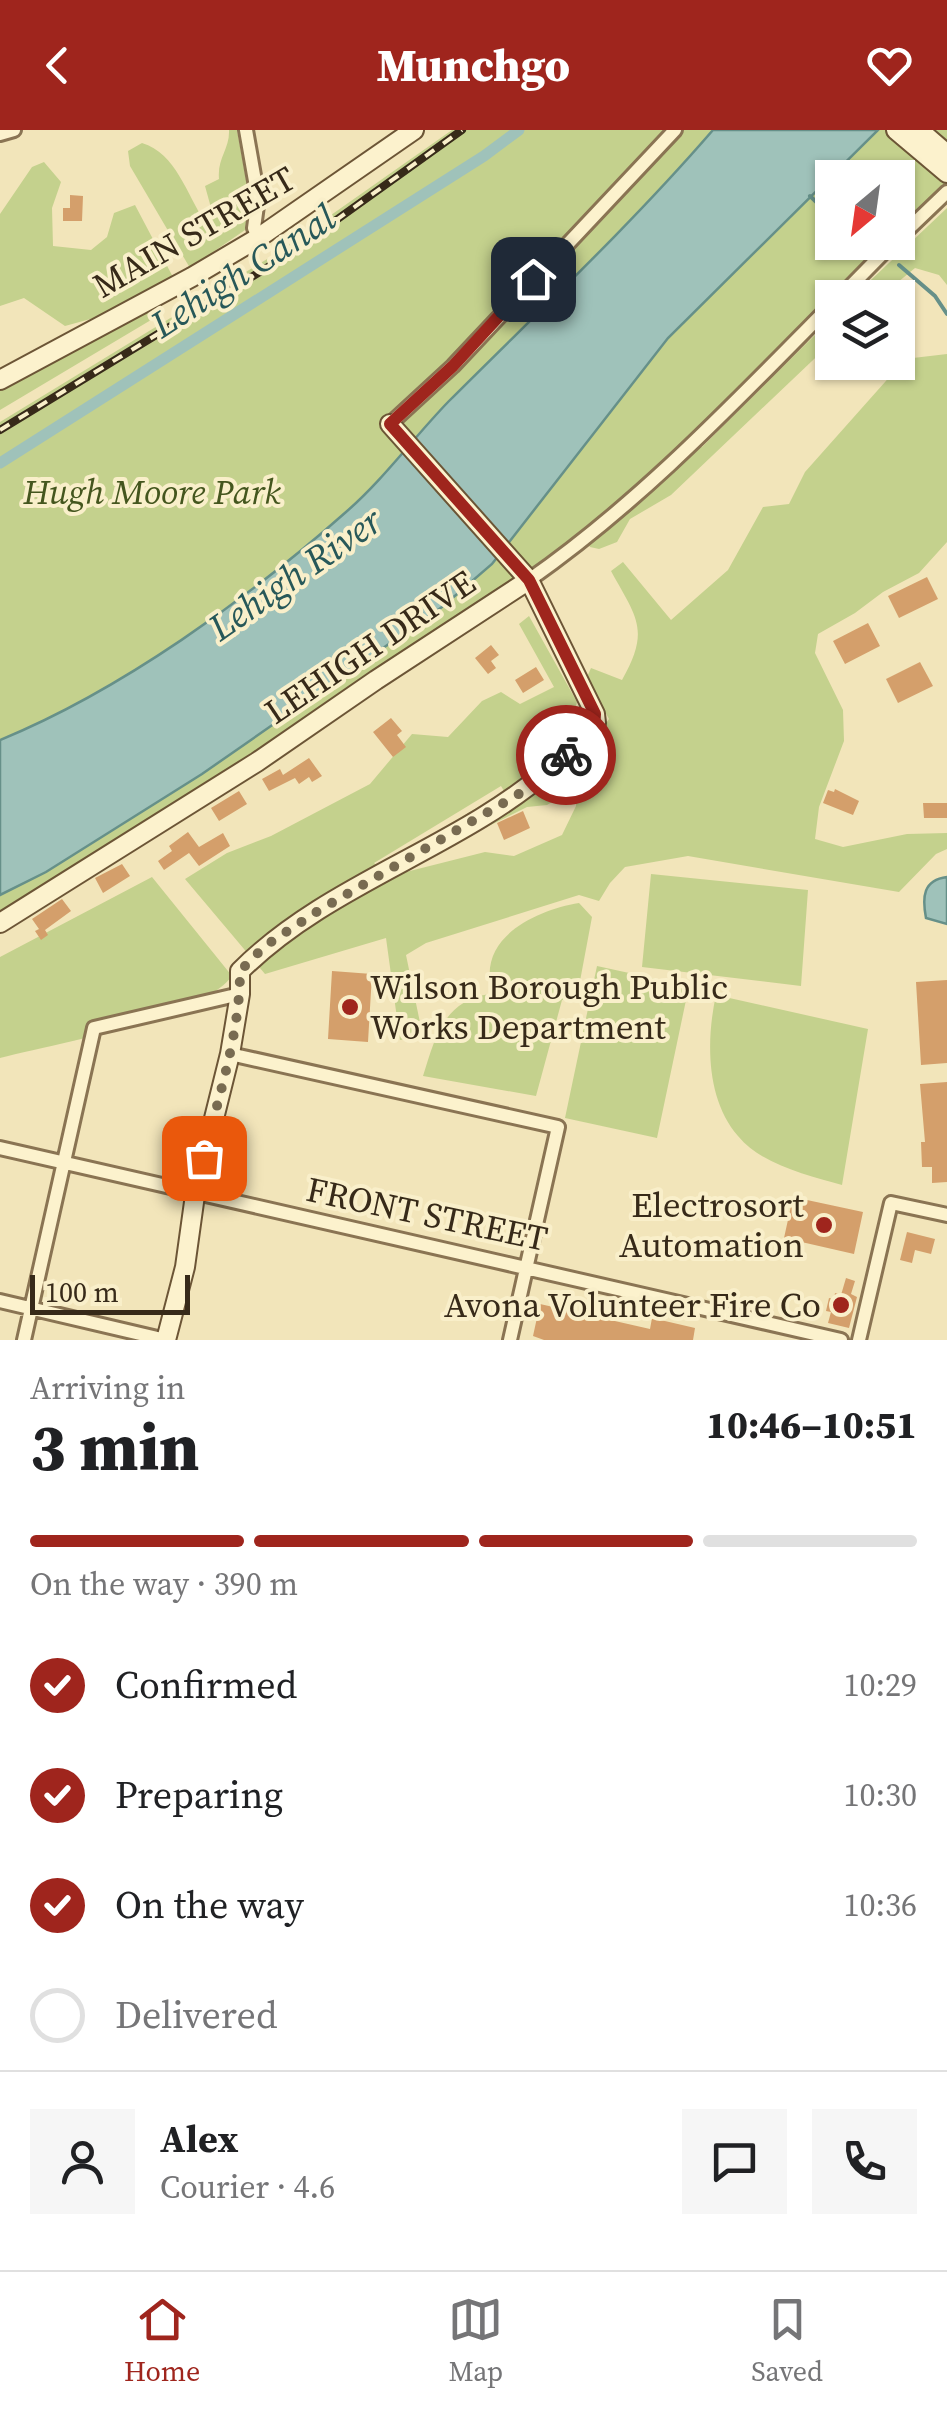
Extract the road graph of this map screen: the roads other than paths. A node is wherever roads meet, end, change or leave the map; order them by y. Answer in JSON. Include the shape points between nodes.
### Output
{"nodes":[{"id":1,"x":14,"y":130,"type":"edge"},
{"id":2,"x":246,"y":130,"type":"edge"},
{"id":3,"x":414,"y":130,"type":"edge"},
{"id":4,"x":675,"y":130,"type":"edge"},
{"id":5,"x":896,"y":130,"type":"edge"},
{"id":6,"x":919,"y":130,"type":"edge"},
{"id":7,"x":0,"y":134,"type":"edge"},
{"id":8,"x":947,"y":154,"type":"edge"},
{"id":9,"x":947,"y":173,"type":"edge"},
{"id":10,"x":947,"y":192,"type":"edge"},
{"id":11,"x":915,"y":223,"type":"edge"},
{"id":12,"x":258,"y":238,"type":"junction"},
{"id":13,"x":877,"y":260,"type":"edge"},
{"id":14,"x":857,"y":280,"type":"edge"},
{"id":15,"x":815,"y":321,"type":"edge"},
{"id":16,"x":0,"y":380,"type":"edge"},
{"id":17,"x":395,"y":430,"type":"joint"},
{"id":18,"x":523,"y":574,"type":"junction"},
{"id":19,"x":0,"y":923,"type":"edge"},
{"id":20,"x":240,"y":994,"type":"junction"},
{"id":21,"x":230,"y":1054,"type":"junction"},
{"id":22,"x":0,"y":1148,"type":"edge"},
{"id":23,"x":64,"y":1164,"type":"junction"},
{"id":24,"x":195,"y":1194,"type":"junction"},
{"id":25,"x":947,"y":1216,"type":"edge"},
{"id":26,"x":528,"y":1266,"type":"junction"},
{"id":27,"x":0,"y":1300,"type":"edge"},
{"id":28,"x":31,"y":1308,"type":"junction"},
{"id":29,"x":24,"y":1340,"type":"edge"},
{"id":30,"x":166,"y":1340,"type":"edge"},
{"id":31,"x":510,"y":1340,"type":"edge"},
{"id":32,"x":841,"y":1340,"type":"edge"},
{"id":33,"x":859,"y":1340,"type":"edge"}],
"edges":[{"from":1,"to":7,"type":"street"},
{"from":2,"to":12,"type":"street"},
{"from":3,"to":12,"type":"street","name":"MAIN STREET"},
{"from":4,"to":17,"type":"street"},
{"from":5,"to":9,"type":"street"},
{"from":6,"to":8,"type":"street"},
{"from":10,"to":11,"type":"street"},
{"from":12,"to":16,"type":"street","name":"MAIN STREET"},
{"from":13,"to":14,"type":"street"},
{"from":15,"to":18,"type":"street","name":"LEHIGH DRIVE","via":[[688,451],[624,506]]},
{"from":17,"to":18,"type":"street"},
{"from":18,"to":19,"type":"street","name":"LEHIGH DRIVE","via":[[257,762]]},
{"from":18,"to":20,"type":"street","via":[[595,714],[594,728],[524,791],[265,946],[240,971]]},
{"from":20,"to":21,"type":"street"},
{"from":20,"to":23,"type":"street","via":[[94,1028]]},
{"from":21,"to":24,"type":"street"},
{"from":21,"to":26,"type":"street","via":[[558,1127]]},
{"from":22,"to":23,"type":"street","name":"FRONT STREET"},
{"from":23,"to":24,"type":"street","name":"FRONT STREET"},
{"from":23,"to":28,"type":"street"},
{"from":24,"to":26,"type":"street","name":"FRONT STREET"},
{"from":24,"to":30,"type":"street"},
{"from":25,"to":33,"type":"street","via":[[891,1202]]},
{"from":26,"to":31,"type":"street"},
{"from":26,"to":32,"type":"street","name":"FRONT STREET"},
{"from":27,"to":28,"type":"street"},
{"from":28,"to":29,"type":"street"},
{"from":28,"to":30,"type":"street"}]}
